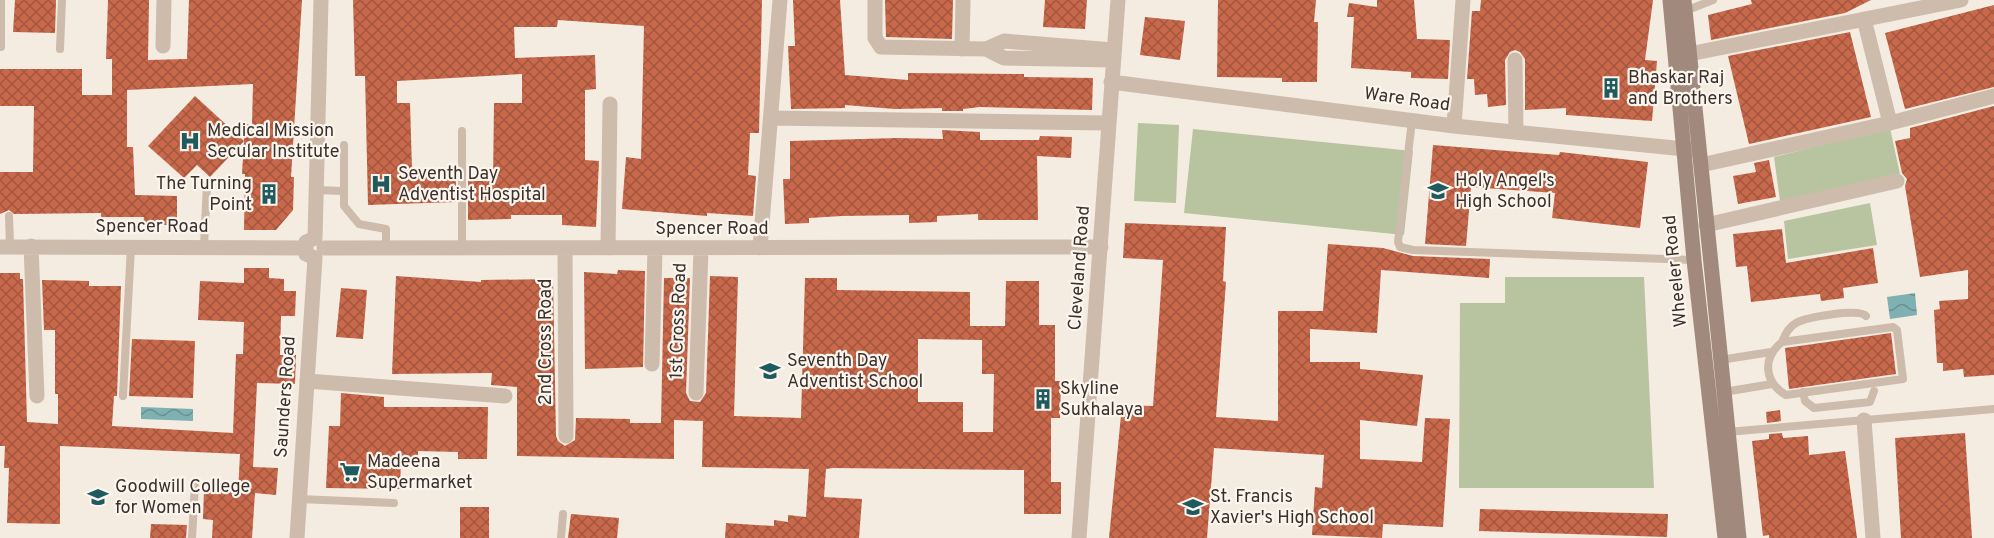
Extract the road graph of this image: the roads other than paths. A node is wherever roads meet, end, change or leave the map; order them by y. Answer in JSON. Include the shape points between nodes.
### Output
{"nodes":[{"id":1,"x":1,"y":0,"type":"edge"},
{"id":2,"x":62,"y":0,"type":"edge"},
{"id":3,"x":164,"y":0,"type":"edge"},
{"id":4,"x":321,"y":0,"type":"edge"},
{"id":5,"x":780,"y":0,"type":"edge"},
{"id":6,"x":875,"y":0,"type":"edge"},
{"id":7,"x":963,"y":0,"type":"edge"},
{"id":8,"x":1118,"y":0,"type":"edge"},
{"id":9,"x":1463,"y":0,"type":"edge"},
{"id":10,"x":1670,"y":0,"type":"edge"},
{"id":11,"x":1713,"y":0,"type":"edge"},
{"id":12,"x":1961,"y":0,"type":"edge"},
{"id":13,"x":1933,"y":2,"type":"edge"},
{"id":14,"x":1685,"y":6,"type":"edge"},
{"id":15,"x":1864,"y":19,"type":"junction"},
{"id":16,"x":163,"y":46,"type":"dead end"},
{"id":17,"x":1,"y":47,"type":"edge"},
{"id":18,"x":60,"y":49,"type":"dead end"},
{"id":19,"x":962,"y":49,"type":"junction"},
{"id":20,"x":1689,"y":54,"type":"junction"},
{"id":21,"x":1113,"y":55,"type":"junction"},
{"id":22,"x":1515,"y":60,"type":"dead end"},
{"id":23,"x":1111,"y":82,"type":"junction"},
{"id":24,"x":1994,"y":96,"type":"edge"},
{"id":25,"x":610,"y":104,"type":"dead end"},
{"id":26,"x":772,"y":118,"type":"junction"},
{"id":27,"x":1412,"y":120,"type":"junction"},
{"id":28,"x":1108,"y":123,"type":"junction"},
{"id":29,"x":1890,"y":123,"type":"junction"},
{"id":30,"x":1454,"y":126,"type":"junction"},
{"id":31,"x":462,"y":131,"type":"dead end"},
{"id":32,"x":1516,"y":132,"type":"junction"},
{"id":33,"x":344,"y":145,"type":"dead end"},
{"id":34,"x":1694,"y":155,"type":"junction"},
{"id":35,"x":1897,"y":181,"type":"dead end"},
{"id":36,"x":207,"y":184,"type":"dead end"},
{"id":37,"x":316,"y":190,"type":"junction"},
{"id":38,"x":343,"y":191,"type":"junction"},
{"id":39,"x":1696,"y":195,"type":"junction"},
{"id":40,"x":9,"y":216,"type":"dead end"},
{"id":41,"x":1706,"y":225,"type":"junction"},
{"id":42,"x":31,"y":246,"type":"junction"},
{"id":43,"x":204,"y":246,"type":"junction"},
{"id":44,"x":5,"y":247,"type":"edge"},
{"id":45,"x":131,"y":247,"type":"junction"},
{"id":46,"x":1101,"y":247,"type":"junction"},
{"id":47,"x":315,"y":248,"type":"junction"},
{"id":48,"x":386,"y":248,"type":"junction"},
{"id":49,"x":462,"y":248,"type":"junction"},
{"id":50,"x":566,"y":248,"type":"junction"},
{"id":51,"x":608,"y":248,"type":"junction"},
{"id":52,"x":760,"y":248,"type":"junction"},
{"id":53,"x":655,"y":249,"type":"junction"},
{"id":54,"x":701,"y":249,"type":"junction"},
{"id":55,"x":1694,"y":260,"type":"junction"},
{"id":56,"x":1866,"y":316,"type":"dead end"},
{"id":57,"x":1782,"y":342,"type":"junction"},
{"id":58,"x":1771,"y":352,"type":"junction"},
{"id":59,"x":1720,"y":360,"type":"junction"},
{"id":60,"x":652,"y":363,"type":"dead end"},
{"id":61,"x":307,"y":381,"type":"junction"},
{"id":62,"x":1772,"y":384,"type":"junction"},
{"id":63,"x":1874,"y":391,"type":"dead end"},
{"id":64,"x":1803,"y":392,"type":"junction"},
{"id":65,"x":696,"y":393,"type":"dead end"},
{"id":66,"x":1724,"y":393,"type":"junction"},
{"id":67,"x":38,"y":396,"type":"dead end"},
{"id":68,"x":123,"y":396,"type":"dead end"},
{"id":69,"x":505,"y":396,"type":"dead end"},
{"id":70,"x":1994,"y":409,"type":"edge"},
{"id":71,"x":1864,"y":420,"type":"junction"},
{"id":72,"x":1727,"y":432,"type":"junction"},
{"id":73,"x":566,"y":436,"type":"dead end"},
{"id":74,"x":195,"y":484,"type":"dead end"},
{"id":75,"x":299,"y":499,"type":"junction"},
{"id":76,"x":394,"y":503,"type":"dead end"},
{"id":77,"x":562,"y":514,"type":"dead end"},
{"id":78,"x":192,"y":538,"type":"edge"},
{"id":79,"x":297,"y":538,"type":"edge"},
{"id":80,"x":561,"y":538,"type":"edge"},
{"id":81,"x":1079,"y":538,"type":"edge"},
{"id":82,"x":1725,"y":538,"type":"edge"},
{"id":83,"x":1739,"y":538,"type":"edge"},
{"id":84,"x":1873,"y":538,"type":"edge"}],
"edges":[{"from":1,"to":17,"type":"lane"},
{"from":2,"to":18,"type":"lane"},
{"from":3,"to":16,"type":"street"},
{"from":4,"to":37,"type":"street","name":"Saunders Road"},
{"from":5,"to":26,"type":"street"},
{"from":6,"to":19,"type":"street","via":[[875,38],[880,46]]},
{"from":7,"to":19,"type":"street"},
{"from":8,"to":21,"type":"street","name":"Cleveland Road"},
{"from":9,"to":30,"type":"street"},
{"from":10,"to":34,"type":"main road","name":"Wheeler Road"},
{"from":11,"to":14,"type":"lane"},
{"from":12,"to":13,"type":"street"},
{"from":13,"to":15,"type":"street"},
{"from":14,"to":20,"type":"main road","name":"Wheeler Road"},
{"from":15,"to":20,"type":"street"},
{"from":15,"to":29,"type":"street"},
{"from":19,"to":21,"type":"street","via":[[986,49],[1004,58]]},
{"from":20,"to":34,"type":"main road","name":"Wheeler Road"},
{"from":21,"to":23,"type":"street","name":"Cleveland Road"},
{"from":22,"to":32,"type":"street"},
{"from":23,"to":27,"type":"street","name":"Ware Road"},
{"from":23,"to":28,"type":"street","name":"Cleveland Road"},
{"from":24,"to":29,"type":"street","name":"Ware Road"},
{"from":25,"to":51,"type":"street"},
{"from":26,"to":28,"type":"street"},
{"from":26,"to":52,"type":"street"},
{"from":27,"to":30,"type":"street","name":"Ware Road"},
{"from":27,"to":55,"type":"lane","via":[[1400,247]]},
{"from":28,"to":46,"type":"street","name":"Cleveland Road"},
{"from":29,"to":34,"type":"street","name":"Ware Road"},
{"from":30,"to":32,"type":"street","name":"Ware Road"},
{"from":31,"to":49,"type":"lane"},
{"from":32,"to":34,"type":"street","name":"Ware Road"},
{"from":33,"to":38,"type":"lane"},
{"from":34,"to":39,"type":"main road","name":"Wheeler Road"},
{"from":34,"to":39,"type":"main road","name":"Wheeler Road"},
{"from":35,"to":41,"type":"street"},
{"from":36,"to":43,"type":"lane"},
{"from":37,"to":38,"type":"lane"},
{"from":37,"to":47,"type":"street","name":"Saunders Road"},
{"from":38,"to":48,"type":"lane","via":[[344,206],[359,224],[386,229]]},
{"from":39,"to":41,"type":"main road","name":"Wheeler Road"},
{"from":39,"to":55,"type":"main road","name":"Wheeler Road"},
{"from":40,"to":44,"type":"lane"},
{"from":41,"to":59,"type":"main road","name":"Wheeler Road"},
{"from":42,"to":44,"type":"street","name":"Spencer Road"},
{"from":42,"to":45,"type":"street","name":"Spencer Road"},
{"from":42,"to":67,"type":"street"},
{"from":43,"to":45,"type":"street","name":"Spencer Road"},
{"from":43,"to":47,"type":"street","name":"Spencer Road"},
{"from":45,"to":68,"type":"lane"},
{"from":46,"to":52,"type":"street","name":"Spencer Road"},
{"from":46,"to":81,"type":"street","name":"Cleveland Road"},
{"from":47,"to":48,"type":"street","name":"Spencer Road"},
{"from":47,"to":61,"type":"street","name":"Saunders Road"},
{"from":48,"to":49,"type":"street","name":"Spencer Road"},
{"from":49,"to":50,"type":"street","name":"Spencer Road"},
{"from":50,"to":51,"type":"street","name":"Spencer Road"},
{"from":50,"to":73,"type":"street","name":"2nd Cross Road"},
{"from":51,"to":53,"type":"street","name":"Spencer Road"},
{"from":52,"to":54,"type":"street","name":"Spencer Road"},
{"from":53,"to":54,"type":"street","name":"Spencer Road"},
{"from":53,"to":60,"type":"street"},
{"from":54,"to":65,"type":"street","name":"1st Cross Road"},
{"from":55,"to":82,"type":"main road","name":"Wheeler Road"},
{"from":56,"to":57,"type":"lane","via":[[1857,311],[1800,321],[1788,329]]},
{"from":57,"to":58,"type":"lane"},
{"from":57,"to":64,"type":"lane","via":[[1896,328],[1904,379]]},
{"from":58,"to":59,"type":"lane"},
{"from":58,"to":62,"type":"lane","via":[[1767,367]]},
{"from":59,"to":66,"type":"main road","name":"Wheeler Road"},
{"from":61,"to":69,"type":"street"},
{"from":61,"to":75,"type":"street","name":"Saunders Road"},
{"from":62,"to":64,"type":"lane","via":[[1786,395]]},
{"from":62,"to":66,"type":"lane"},
{"from":63,"to":64,"type":"lane","via":[[1870,402],[1814,408],[1805,401]]},
{"from":66,"to":72,"type":"main road","name":"Wheeler Road"},
{"from":70,"to":71,"type":"lane"},
{"from":71,"to":72,"type":"lane"},
{"from":71,"to":84,"type":"street"},
{"from":72,"to":83,"type":"main road","name":"Wheeler Road"},
{"from":74,"to":78,"type":"lane"},
{"from":75,"to":76,"type":"lane"},
{"from":75,"to":79,"type":"street","name":"Saunders Road"},
{"from":77,"to":80,"type":"lane"}]}
